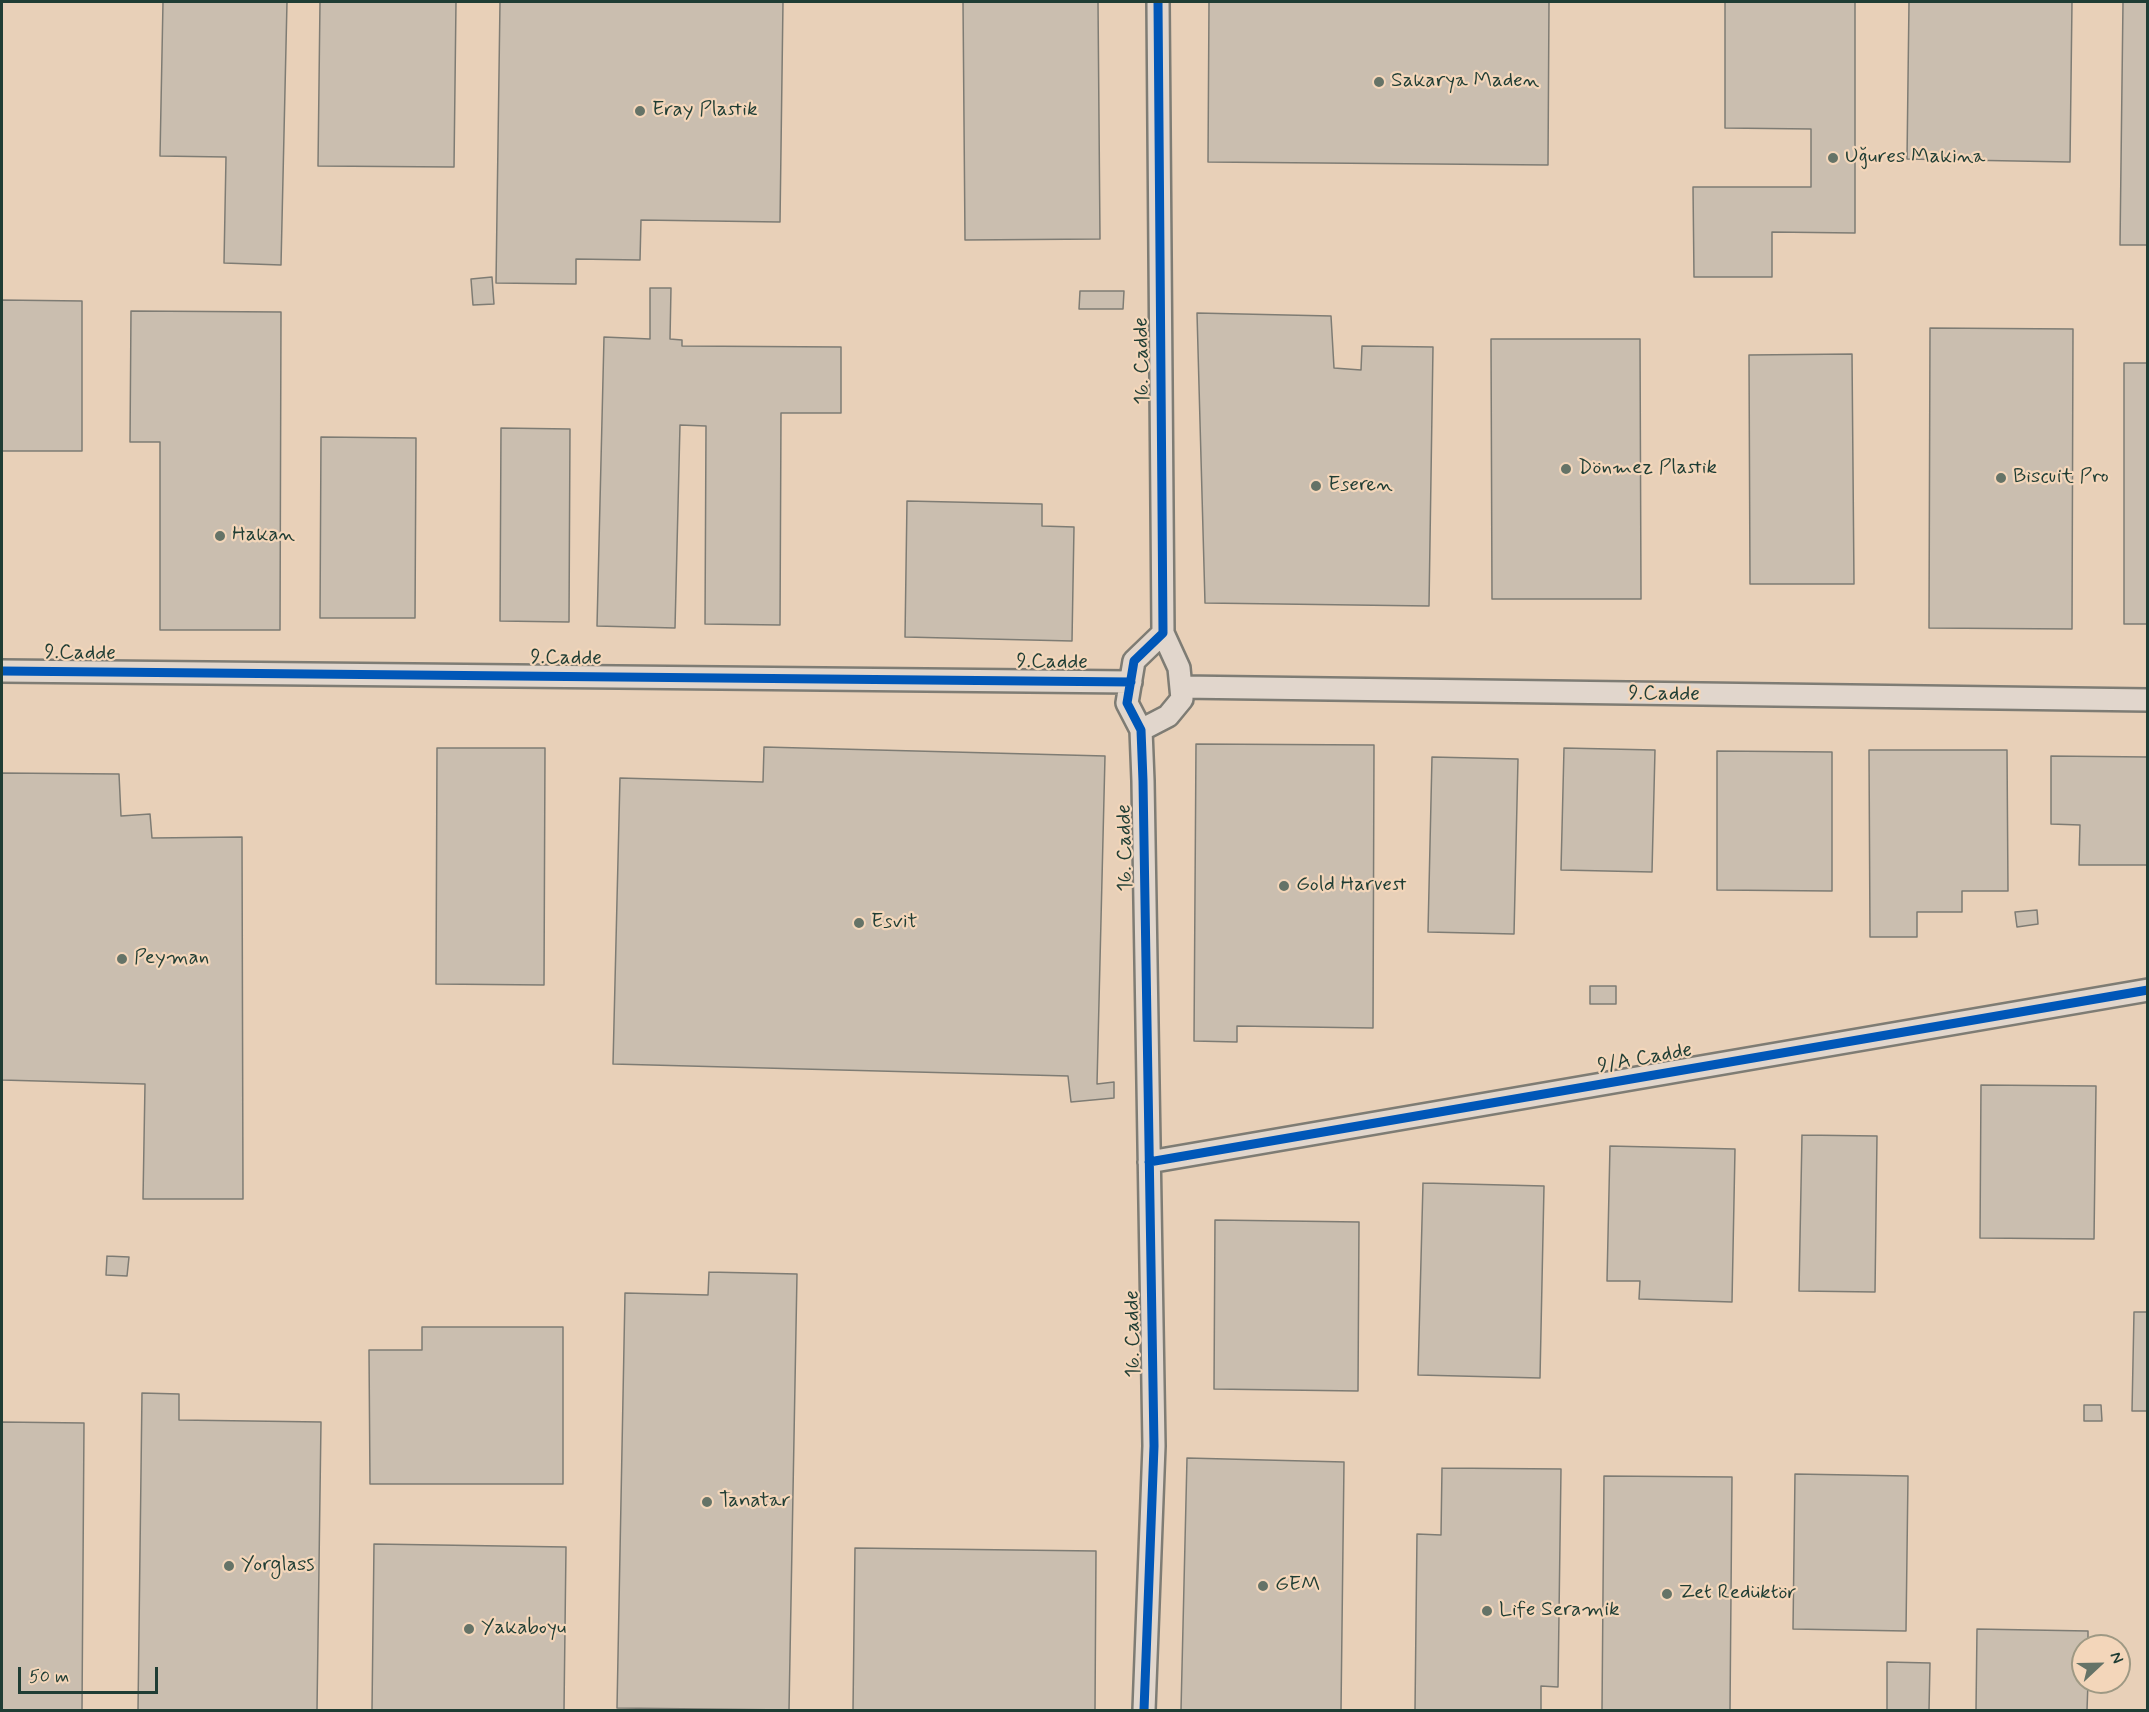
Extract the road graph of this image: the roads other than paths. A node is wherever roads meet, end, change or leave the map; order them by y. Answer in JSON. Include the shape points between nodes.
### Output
{"nodes":[{"id":1,"x":1158,"y":2,"type":"edge"},
{"id":2,"x":1163,"y":633,"type":"junction"},
{"id":3,"x":2,"y":671,"type":"edge"},
{"id":4,"x":1131,"y":682,"type":"junction"},
{"id":5,"x":1181,"y":687,"type":"junction"},
{"id":6,"x":2148,"y":700,"type":"edge"},
{"id":7,"x":1141,"y":730,"type":"junction"},
{"id":8,"x":2148,"y":990,"type":"edge"},
{"id":9,"x":1149,"y":1162,"type":"junction"},
{"id":10,"x":1144,"y":1710,"type":"edge"}],
"edges":[{"from":1,"to":2,"type":"street","name":"16. Cadde"},
{"from":2,"to":4,"type":"street","name":"16. Cadde","via":[[1134,661]]},
{"from":2,"to":5,"type":"street","via":[[1179,668]]},
{"from":3,"to":4,"type":"street","name":"9.Cadde"},
{"from":4,"to":7,"type":"street","name":"16. Cadde","via":[[1127,703]]},
{"from":5,"to":6,"type":"street","name":"9.Cadde"},
{"from":5,"to":7,"type":"street","via":[[1182,699],[1168,716]]},
{"from":7,"to":9,"type":"street","name":"16. Cadde"},
{"from":8,"to":9,"type":"street","name":"9/A Cadde"},
{"from":9,"to":10,"type":"street","name":"16. Cadde","via":[[1154,1446]]}]}
